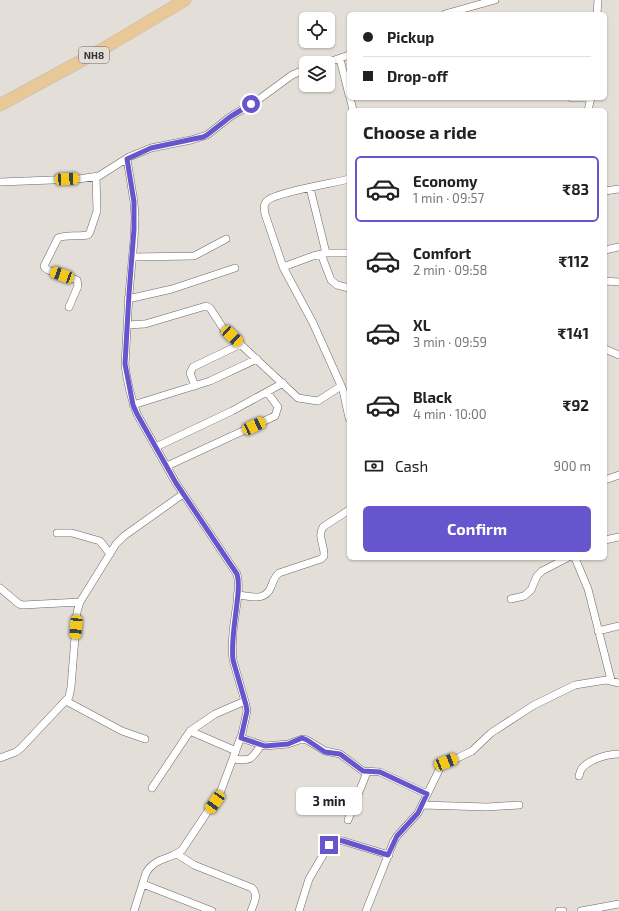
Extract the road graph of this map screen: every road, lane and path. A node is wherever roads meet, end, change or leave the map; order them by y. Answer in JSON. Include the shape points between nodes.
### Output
{"nodes":[{"id":1,"x":185,"y":0,"type":"edge"},
{"id":2,"x":495,"y":0,"type":"edge"},
{"id":3,"x":598,"y":0,"type":"edge"},
{"id":4,"x":452,"y":12,"type":"edge"},
{"id":5,"x":597,"y":12,"type":"edge"},
{"id":6,"x":347,"y":56,"type":"edge"},
{"id":7,"x":340,"y":59,"type":"junction"},
{"id":8,"x":335,"y":60,"type":"edge"},
{"id":9,"x":299,"y":72,"type":"edge"},
{"id":10,"x":347,"y":89,"type":"edge"},
{"id":11,"x":0,"y":105,"type":"edge"},
{"id":12,"x":127,"y":159,"type":"junction"},
{"id":13,"x":96,"y":176,"type":"junction"},
{"id":14,"x":347,"y":179,"type":"edge"},
{"id":15,"x":0,"y":182,"type":"edge"},
{"id":16,"x":310,"y":188,"type":"junction"},
{"id":17,"x":619,"y":189,"type":"edge"},
{"id":18,"x":607,"y":191,"type":"edge"},
{"id":19,"x":226,"y":240,"type":"dead end"},
{"id":20,"x":619,"y":247,"type":"edge"},
{"id":21,"x":607,"y":250,"type":"edge"},
{"id":22,"x":347,"y":253,"type":"edge"},
{"id":23,"x":324,"y":254,"type":"junction"},
{"id":24,"x":132,"y":257,"type":"junction"},
{"id":25,"x":283,"y":267,"type":"junction"},
{"id":26,"x":235,"y":268,"type":"dead end"},
{"id":27,"x":607,"y":281,"type":"edge"},
{"id":28,"x":619,"y":282,"type":"edge"},
{"id":29,"x":347,"y":288,"type":"edge"},
{"id":30,"x":128,"y":299,"type":"junction"},
{"id":31,"x":68,"y":307,"type":"dead end"},
{"id":32,"x":127,"y":325,"type":"junction"},
{"id":33,"x":241,"y":344,"type":"junction"},
{"id":34,"x":607,"y":350,"type":"edge"},
{"id":35,"x":619,"y":355,"type":"edge"},
{"id":36,"x":257,"y":359,"type":"junction"},
{"id":37,"x":282,"y":383,"type":"junction"},
{"id":38,"x":195,"y":386,"type":"junction"},
{"id":39,"x":344,"y":388,"type":"edge"},
{"id":40,"x":267,"y":392,"type":"junction"},
{"id":41,"x":133,"y":405,"type":"junction"},
{"id":42,"x":347,"y":406,"type":"edge"},
{"id":43,"x":156,"y":447,"type":"junction"},
{"id":44,"x":166,"y":466,"type":"junction"},
{"id":45,"x":619,"y":474,"type":"edge"},
{"id":46,"x":607,"y":479,"type":"edge"},
{"id":47,"x":183,"y":494,"type":"junction"},
{"id":48,"x":347,"y":511,"type":"edge"},
{"id":49,"x":57,"y":533,"type":"dead end"},
{"id":50,"x":619,"y":537,"type":"edge"},
{"id":51,"x":607,"y":540,"type":"edge"},
{"id":52,"x":110,"y":554,"type":"junction"},
{"id":53,"x":563,"y":560,"type":"edge"},
{"id":54,"x":576,"y":560,"type":"edge"},
{"id":55,"x":0,"y":588,"type":"edge"},
{"id":56,"x":237,"y":595,"type":"junction"},
{"id":57,"x":511,"y":599,"type":"dead end"},
{"id":58,"x":80,"y":602,"type":"junction"},
{"id":59,"x":619,"y":626,"type":"edge"},
{"id":60,"x":598,"y":630,"type":"junction"},
{"id":61,"x":611,"y":680,"type":"junction"},
{"id":62,"x":619,"y":683,"type":"edge"},
{"id":63,"x":66,"y":701,"type":"junction"},
{"id":64,"x":245,"y":701,"type":"junction"},
{"id":65,"x":190,"y":731,"type":"junction"},
{"id":66,"x":241,"y":738,"type":"junction"},
{"id":67,"x":145,"y":739,"type":"dead end"},
{"id":68,"x":261,"y":745,"type":"junction"},
{"id":69,"x":236,"y":751,"type":"junction"},
{"id":70,"x":619,"y":754,"type":"edge"},
{"id":71,"x":0,"y":758,"type":"edge"},
{"id":72,"x":233,"y":759,"type":"junction"},
{"id":73,"x":367,"y":772,"type":"junction"},
{"id":74,"x":579,"y":776,"type":"dead end"},
{"id":75,"x":152,"y":788,"type":"dead end"},
{"id":76,"x":427,"y":794,"type":"junction"},
{"id":77,"x":422,"y":805,"type":"junction"},
{"id":78,"x":519,"y":805,"type":"dead end"},
{"id":79,"x":348,"y":820,"type":"dead end"},
{"id":80,"x":177,"y":854,"type":"junction"},
{"id":81,"x":388,"y":855,"type":"junction"},
{"id":82,"x":143,"y":884,"type":"junction"},
{"id":83,"x":619,"y":904,"type":"edge"},
{"id":84,"x":134,"y":911,"type":"edge"},
{"id":85,"x":212,"y":911,"type":"edge"},
{"id":86,"x":251,"y":911,"type":"edge"},
{"id":87,"x":299,"y":911,"type":"edge"},
{"id":88,"x":366,"y":911,"type":"edge"},
{"id":89,"x":559,"y":911,"type":"edge"},
{"id":90,"x":563,"y":911,"type":"edge"},
{"id":91,"x":581,"y":911,"type":"edge"}],
"edges":[{"from":1,"to":11,"type":"highway","number":"NH8","via":[[101,50]]},
{"from":2,"to":4,"type":"street"},
{"from":3,"to":5,"type":"street"},
{"from":6,"to":7,"type":"street"},
{"from":7,"to":8,"type":"street"},
{"from":7,"to":10,"type":"street"},
{"from":9,"to":12,"type":"street","via":[[207,135],[151,148]]},
{"from":12,"to":13,"type":"street"},
{"from":12,"to":24,"type":"street","via":[[134,202]]},
{"from":13,"to":15,"type":"street"},
{"from":13,"to":31,"type":"street","via":[[97,211],[90,232],[83,236],[58,238],[44,266],[48,270],[77,280],[78,286]]},
{"from":14,"to":16,"type":"street"},
{"from":16,"to":23,"type":"street"},
{"from":16,"to":25,"type":"street","via":[[269,199],[264,207]]},
{"from":17,"to":18,"type":"street"},
{"from":19,"to":24,"type":"street","via":[[194,256]]},
{"from":20,"to":21,"type":"street"},
{"from":22,"to":23,"type":"street"},
{"from":23,"to":25,"type":"street"},
{"from":23,"to":29,"type":"street","via":[[331,280]]},
{"from":24,"to":30,"type":"street"},
{"from":25,"to":39,"type":"street"},
{"from":26,"to":30,"type":"street","via":[[172,289]]},
{"from":27,"to":28,"type":"street"},
{"from":30,"to":32,"type":"street"},
{"from":32,"to":33,"type":"street","via":[[145,324],[206,306]]},
{"from":32,"to":41,"type":"street","via":[[125,364]]},
{"from":33,"to":36,"type":"street"},
{"from":33,"to":38,"type":"street","via":[[193,367],[190,373]]},
{"from":34,"to":35,"type":"street"},
{"from":36,"to":37,"type":"street"},
{"from":36,"to":38,"type":"street"},
{"from":37,"to":39,"type":"street","via":[[298,398],[315,401]]},
{"from":37,"to":40,"type":"street"},
{"from":38,"to":41,"type":"street"},
{"from":39,"to":42,"type":"street"},
{"from":40,"to":43,"type":"street"},
{"from":40,"to":44,"type":"street","via":[[278,407],[275,416]]},
{"from":41,"to":43,"type":"street"},
{"from":43,"to":44,"type":"street"},
{"from":44,"to":47,"type":"street"},
{"from":45,"to":46,"type":"street"},
{"from":47,"to":52,"type":"street","via":[[124,536]]},
{"from":47,"to":56,"type":"street","via":[[237,574]]},
{"from":48,"to":56,"type":"street","via":[[322,527],[320,536],[324,556],[321,559],[279,573],[266,596]]},
{"from":49,"to":52,"type":"street","via":[[72,533],[100,541]]},
{"from":50,"to":51,"type":"street"},
{"from":52,"to":58,"type":"street"},
{"from":53,"to":57,"type":"street","via":[[536,576],[530,590],[524,596]]},
{"from":54,"to":60,"type":"street","via":[[588,588]]},
{"from":55,"to":58,"type":"street","via":[[19,604],[24,605]]},
{"from":56,"to":64,"type":"street","via":[[232,653]]},
{"from":58,"to":63,"type":"street","via":[[71,687]]},
{"from":59,"to":60,"type":"street"},
{"from":60,"to":61,"type":"street"},
{"from":61,"to":62,"type":"street"},
{"from":61,"to":76,"type":"street","via":[[581,683],[534,705],[491,733],[472,751],[441,766]]},
{"from":63,"to":67,"type":"street","via":[[122,731]]},
{"from":63,"to":71,"type":"street","via":[[21,748]]},
{"from":64,"to":65,"type":"street","via":[[215,714]]},
{"from":64,"to":66,"type":"street","via":[[247,711]]},
{"from":65,"to":69,"type":"street"},
{"from":65,"to":75,"type":"street"},
{"from":66,"to":68,"type":"street"},
{"from":66,"to":69,"type":"street"},
{"from":68,"to":72,"type":"street","via":[[253,758]]},
{"from":68,"to":73,"type":"street","via":[[288,744],[302,738],[325,752],[340,754]]},
{"from":69,"to":72,"type":"street"},
{"from":70,"to":74,"type":"street","via":[[606,755],[585,766]]},
{"from":72,"to":80,"type":"street","via":[[218,798]]},
{"from":73,"to":76,"type":"street","via":[[380,772]]},
{"from":73,"to":79,"type":"street"},
{"from":76,"to":77,"type":"street"},
{"from":77,"to":78,"type":"street"},
{"from":77,"to":81,"type":"street","via":[[415,818],[397,836]]},
{"from":80,"to":82,"type":"street","via":[[149,867]]},
{"from":80,"to":86,"type":"street","via":[[189,863],[252,888],[256,899]]},
{"from":81,"to":87,"type":"street","via":[[343,841],[332,842],[309,879]]},
{"from":81,"to":88,"type":"street"},
{"from":82,"to":84,"type":"street"},
{"from":82,"to":85,"type":"street"},
{"from":83,"to":91,"type":"street"},
{"from":89,"to":90,"type":"street"}]}
